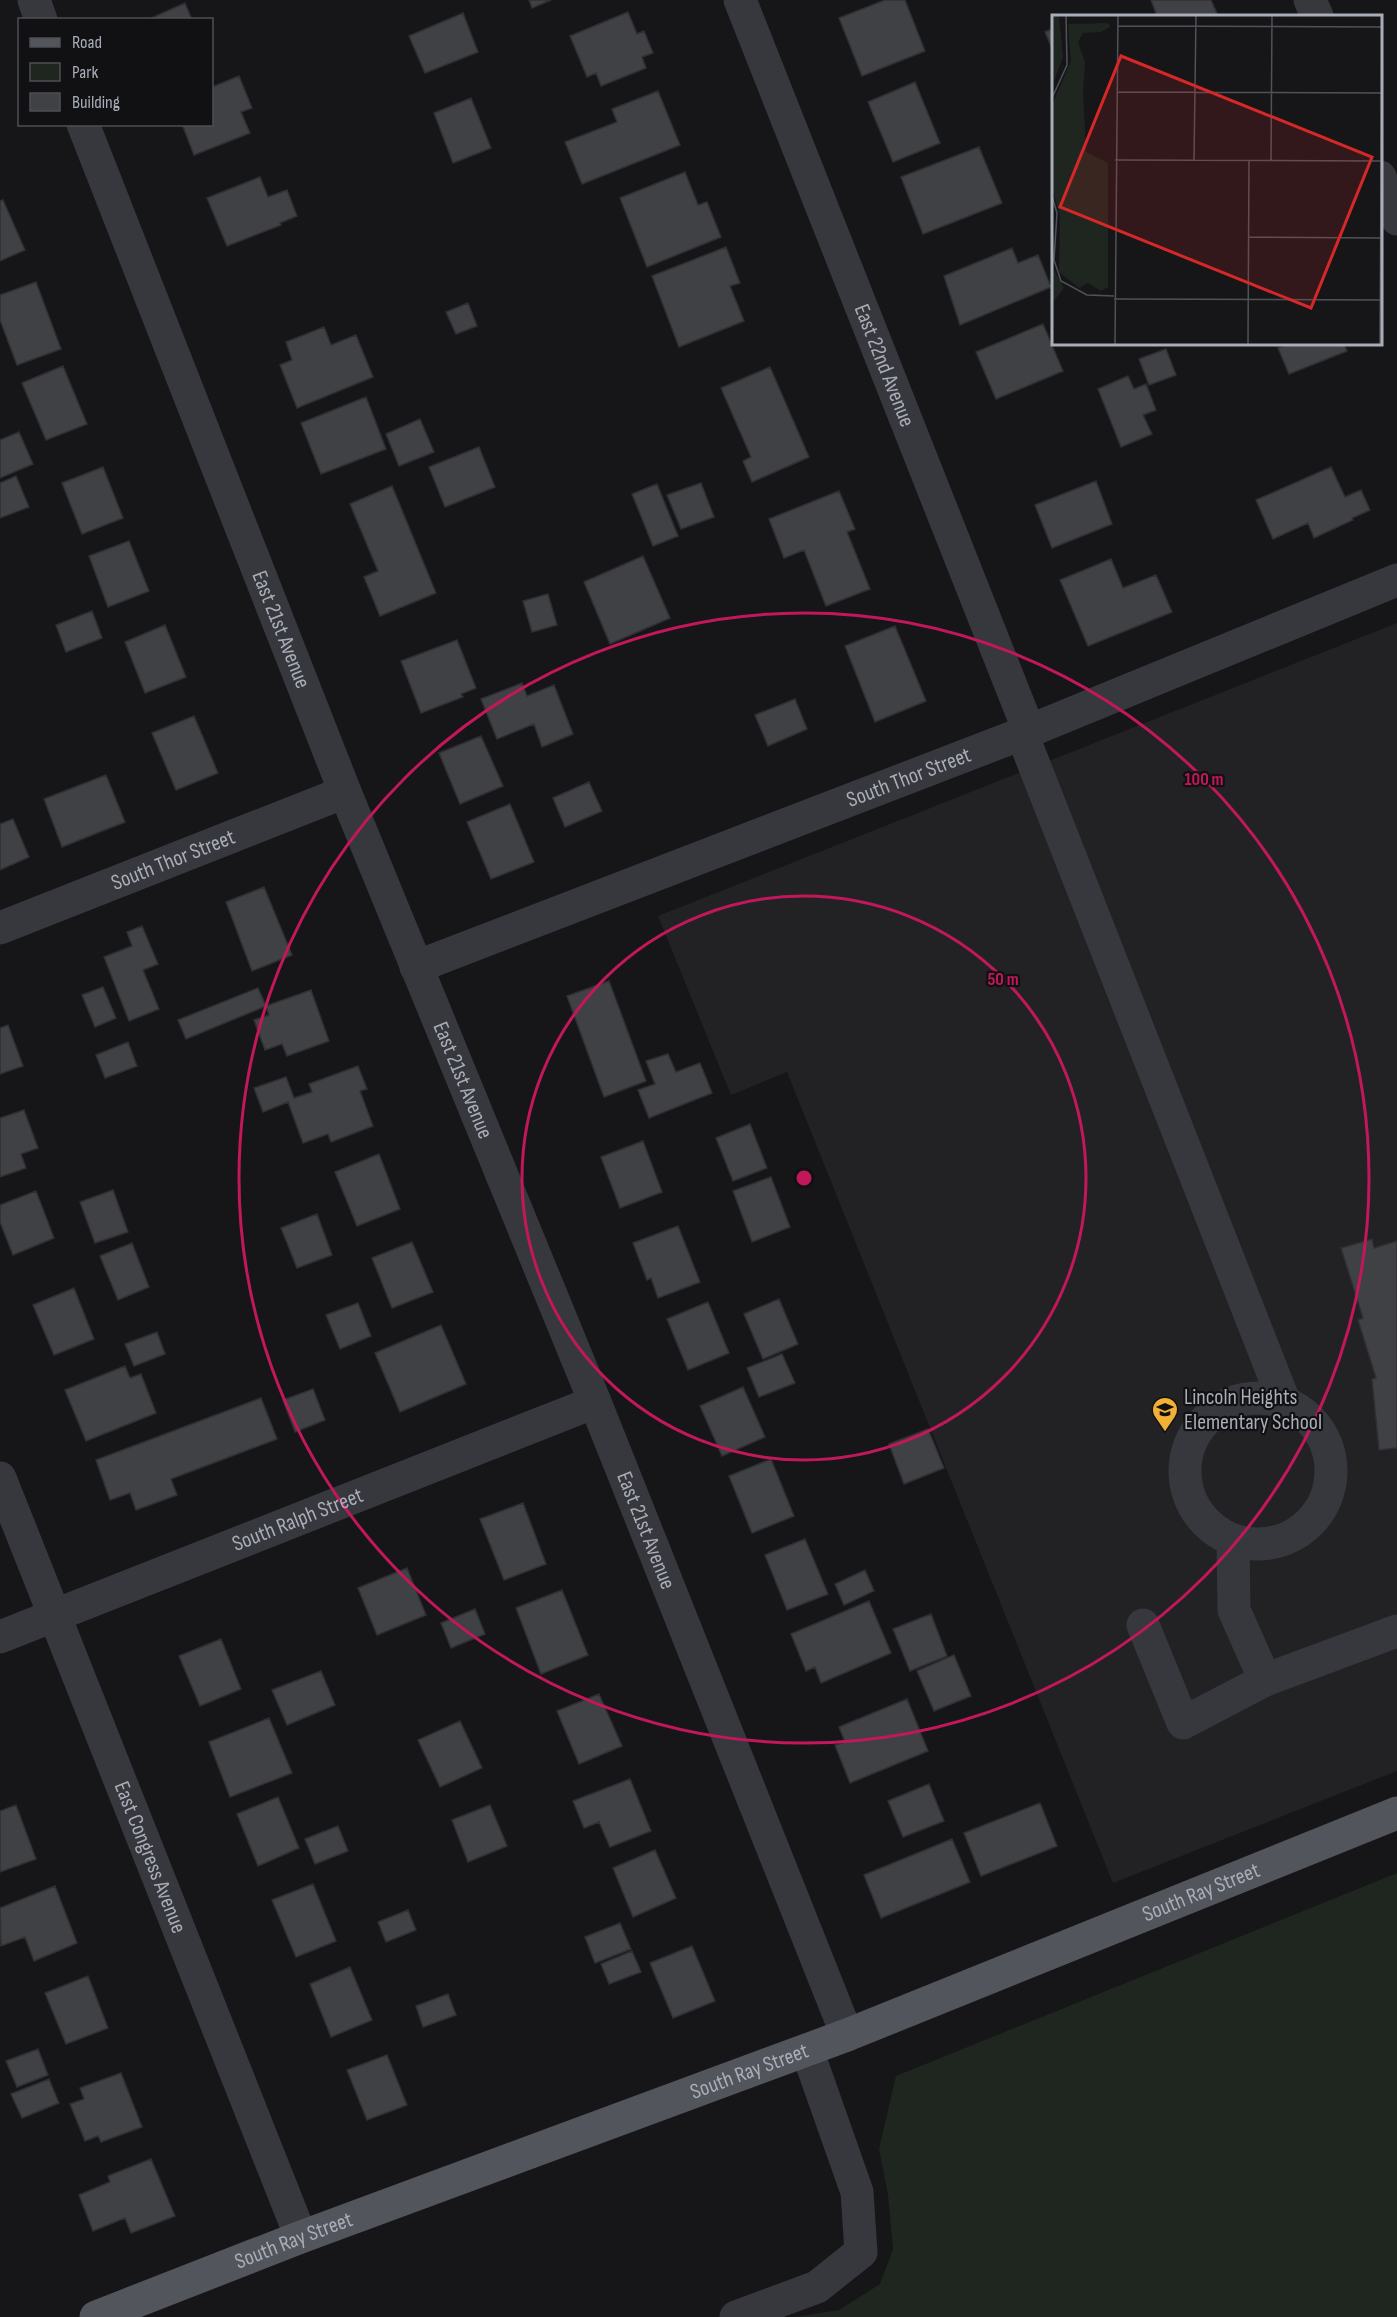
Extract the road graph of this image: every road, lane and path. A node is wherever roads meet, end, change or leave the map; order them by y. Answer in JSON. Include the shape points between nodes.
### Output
{"nodes":[{"id":1,"x":34,"y":0,"type":"edge"},
{"id":2,"x":740,"y":0,"type":"edge"},
{"id":3,"x":1310,"y":0,"type":"edge"},
{"id":4,"x":1317,"y":15,"type":"edge"},
{"id":5,"x":41,"y":18,"type":"edge"},
{"id":6,"x":84,"y":126,"type":"edge"},
{"id":7,"x":1382,"y":182,"type":"edge"},
{"id":8,"x":1397,"y":219,"type":"edge"},
{"id":9,"x":1397,"y":580,"type":"edge"},
{"id":10,"x":1025,"y":733,"type":"junction"},
{"id":11,"x":345,"y":792,"type":"junction"},
{"id":12,"x":0,"y":928,"type":"edge"},
{"id":13,"x":416,"y":967,"type":"junction"},
{"id":14,"x":1284,"y":1401,"type":"junction"},
{"id":15,"x":595,"y":1402,"type":"junction"},
{"id":16,"x":0,"y":1478,"type":"edge"},
{"id":17,"x":1233,"y":1540,"type":"junction"},
{"id":18,"x":55,"y":1616,"type":"junction"},
{"id":19,"x":1143,"y":1625,"type":"dead end"},
{"id":20,"x":1397,"y":1630,"type":"edge"},
{"id":21,"x":0,"y":1637,"type":"edge"},
{"id":22,"x":1265,"y":1680,"type":"junction"},
{"id":23,"x":1397,"y":1813,"type":"edge"},
{"id":24,"x":848,"y":2035,"type":"junction"},
{"id":25,"x":807,"y":2050,"type":"junction"},
{"id":26,"x":302,"y":2237,"type":"junction"},
{"id":27,"x":96,"y":2317,"type":"edge"},
{"id":28,"x":736,"y":2317,"type":"edge"}],
"edges":[{"from":1,"to":5,"type":"street"},
{"from":2,"to":10,"type":"street","name":"East 22nd Avenue"},
{"from":3,"to":4,"type":"street"},
{"from":6,"to":11,"type":"street","name":"East 21st Avenue"},
{"from":7,"to":8,"type":"street"},
{"from":9,"to":10,"type":"street","name":"South Thor Street"},
{"from":10,"to":13,"type":"street","name":"South Thor Street"},
{"from":10,"to":14,"type":"street","name":"East 22nd Avenue"},
{"from":11,"to":12,"type":"street","name":"South Thor Street"},
{"from":11,"to":13,"type":"street","name":"East 21st Avenue"},
{"from":13,"to":15,"type":"street","name":"East 21st Avenue"},
{"from":14,"to":17,"type":"street","via":[[1304,1412],[1319,1429],[1329,1450],[1332,1473],[1328,1496],[1317,1516],[1299,1532],[1279,1541],[1256,1544]]},
{"from":14,"to":17,"type":"street","via":[[1258,1397],[1233,1401],[1211,1414],[1194,1434],[1186,1458],[1186,1483],[1194,1507],[1211,1527]]},
{"from":15,"to":18,"type":"street","name":"South Ralph Street"},
{"from":15,"to":24,"type":"street","name":"East 21st Avenue"},
{"from":16,"to":18,"type":"street","name":"East Congress Avenue"},
{"from":17,"to":22,"type":"street","via":[[1234,1610]]},
{"from":18,"to":21,"type":"street","name":"South Ralph Street"},
{"from":18,"to":26,"type":"street","name":"East Congress Avenue"},
{"from":19,"to":22,"type":"street","via":[[1183,1723]]},
{"from":20,"to":22,"type":"street"},
{"from":23,"to":24,"type":"main road","name":"South Ray Street"},
{"from":24,"to":25,"type":"main road","name":"South Ray Street"},
{"from":25,"to":26,"type":"main road","name":"South Ray Street"},
{"from":25,"to":28,"type":"street","via":[[857,2192],[861,2252],[817,2287]]},
{"from":26,"to":27,"type":"main road","name":"South Ray Street"}]}
